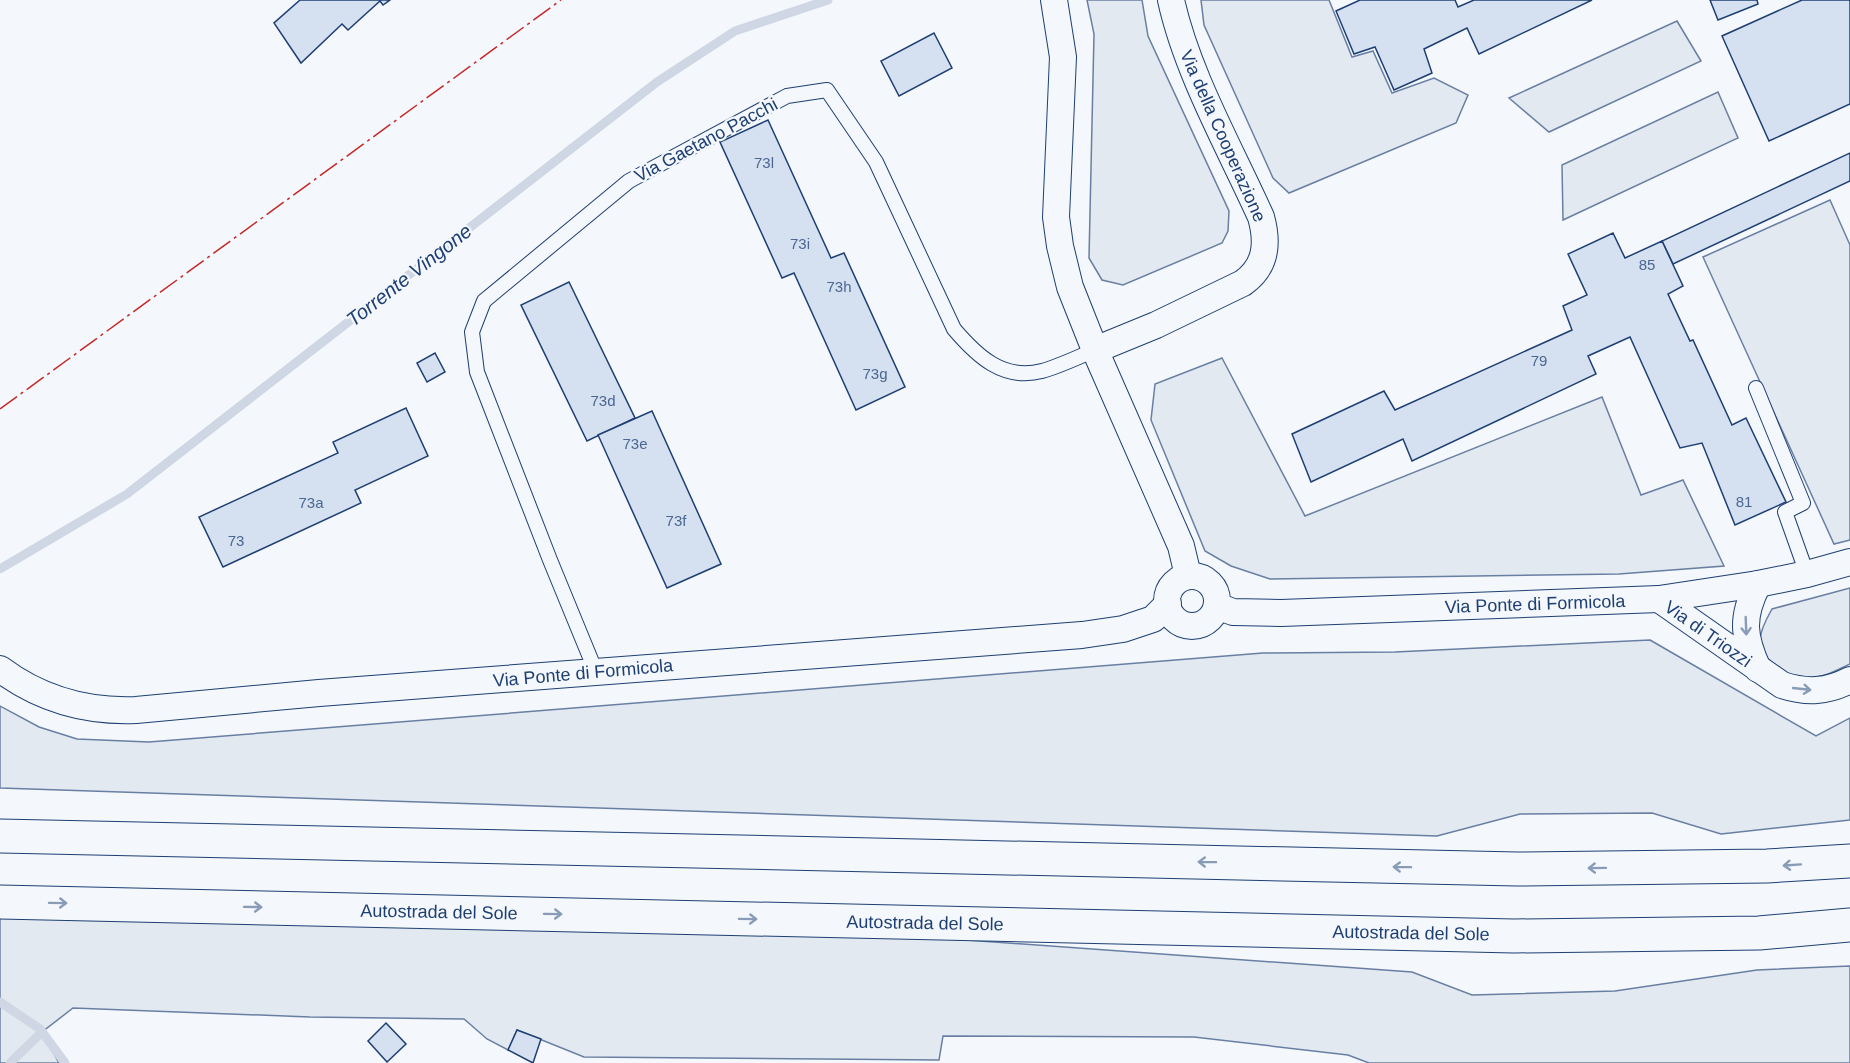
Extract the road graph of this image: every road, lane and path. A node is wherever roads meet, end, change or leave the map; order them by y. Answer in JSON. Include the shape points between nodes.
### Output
{"nodes":[{"id":1,"x":1054,"y":0,"type":"edge"},
{"id":2,"x":1171,"y":0,"type":"edge"},
{"id":3,"x":1095,"y":350,"type":"junction"},
{"id":4,"x":1756,"y":388,"type":"dead end"},
{"id":5,"x":1850,"y":562,"type":"edge"},
{"id":6,"x":1807,"y":574,"type":"junction"},
{"id":7,"x":1186,"y":576,"type":"junction"},
{"id":8,"x":1758,"y":584,"type":"junction"},
{"id":9,"x":1659,"y":599,"type":"junction"},
{"id":10,"x":1168,"y":604,"type":"junction"},
{"id":11,"x":1217,"y":606,"type":"junction"},
{"id":12,"x":0,"y":669,"type":"edge"},
{"id":13,"x":1758,"y":669,"type":"junction"},
{"id":14,"x":596,"y":672,"type":"junction"},
{"id":15,"x":1850,"y":680,"type":"edge"},
{"id":16,"x":0,"y":836,"type":"edge"},
{"id":17,"x":1850,"y":861,"type":"edge"},
{"id":18,"x":0,"y":902,"type":"edge"},
{"id":19,"x":1850,"y":925,"type":"edge"}],
"edges":[{"from":1,"to":3,"type":"street","via":[[1063,57],[1056,217],[1070,287]]},
{"from":2,"to":3,"type":"street","name":"Via della Cooperazione","via":[[1190,62],[1261,217],[1266,242],[1257,268],[1243,283]]},
{"from":3,"to":7,"type":"street","via":[[1181,546]]},
{"from":3,"to":14,"type":"lane","name":"Via Gaetano Pacchi","via":[[1041,371],[1021,373],[990,364],[973,351],[954,329],[876,162],[827,90],[787,96],[629,181],[484,301],[472,332],[477,372]]},
{"from":4,"to":6,"type":"lane","via":[[1803,503],[1785,512]]},
{"from":5,"to":6,"type":"street","name":"Via Ponte di Formicola"},
{"from":6,"to":8,"type":"street","name":"Via Ponte di Formicola"},
{"from":7,"to":10,"type":"street","name":"Via Ponte di Formicola","via":[[1170,589]]},
{"from":7,"to":11,"type":"street","via":[[1198,576],[1212,585]]},
{"from":8,"to":9,"type":"street","name":"Via Ponte di Formicola"},
{"from":8,"to":13,"type":"street","name":"Via di Triozzi","one_way":true,"via":[[1745,617],[1747,640]]},
{"from":9,"to":11,"type":"street","name":"Via Ponte di Formicola","via":[[1281,613],[1233,612]]},
{"from":9,"to":13,"type":"street","name":"Via di Triozzi"},
{"from":10,"to":11,"type":"street","via":[[1176,620],[1189,626],[1207,621]]},
{"from":10,"to":14,"type":"street","name":"Via Ponte di Formicola","via":[[1153,619],[1123,629],[1082,635]]},
{"from":12,"to":14,"type":"street","name":"Via Ponte di Formicola","via":[[54,699],[77,706],[118,710]]},
{"from":13,"to":15,"type":"street","name":"Via di Triozzi","one_way":true,"via":[[1782,686],[1801,691],[1823,690]]},
{"from":17,"to":16,"type":"highway","one_way":true,"via":[[1767,866],[1517,869]]},
{"from":18,"to":19,"type":"highway","name":"Autostrada del Sole","one_way":true,"via":[[1514,936],[1759,933]]}]}
